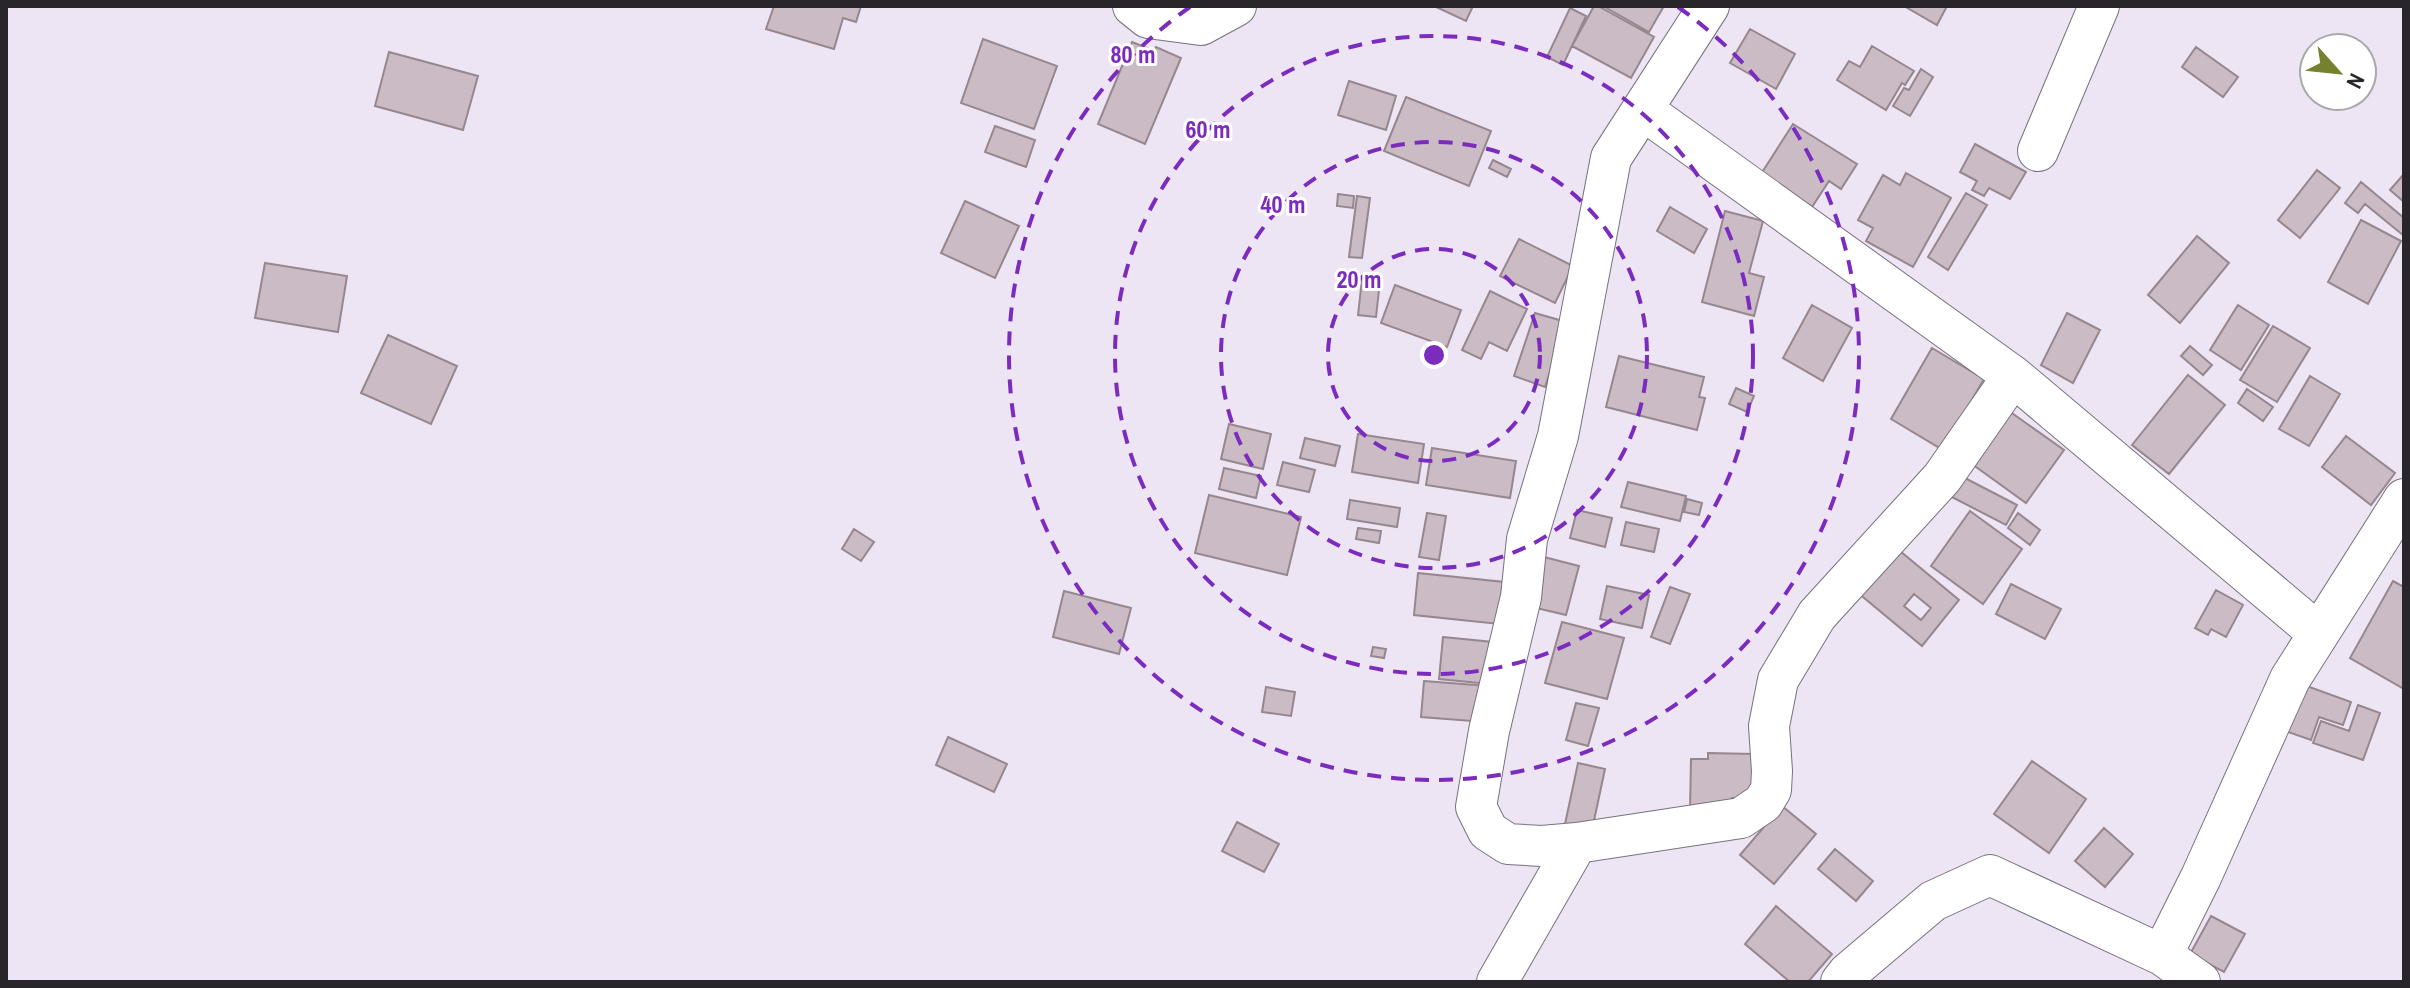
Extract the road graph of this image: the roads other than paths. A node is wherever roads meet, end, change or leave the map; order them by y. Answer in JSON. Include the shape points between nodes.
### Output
{"nodes":[{"id":1,"x":1133,"y":6,"type":"edge"},
{"id":2,"x":1236,"y":6,"type":"edge"},
{"id":3,"x":1709,"y":6,"type":"edge"},
{"id":4,"x":2099,"y":6,"type":"edge"},
{"id":5,"x":1643,"y":110,"type":"junction"},
{"id":6,"x":2038,"y":151,"type":"dead end"},
{"id":7,"x":2013,"y":376,"type":"junction"},
{"id":8,"x":2404,"y":499,"type":"edge"},
{"id":9,"x":2317,"y":632,"type":"junction"},
{"id":10,"x":1577,"y":843,"type":"junction"},
{"id":11,"x":2162,"y":955,"type":"junction"},
{"id":12,"x":1497,"y":982,"type":"edge"},
{"id":13,"x":1841,"y":982,"type":"edge"},
{"id":14,"x":2200,"y":982,"type":"edge"}],
"edges":[{"from":1,"to":2,"type":"street","via":[[1148,18],[1201,25]]},
{"from":3,"to":5,"type":"street"},
{"from":4,"to":6,"type":"street"},
{"from":5,"to":7,"type":"street"},
{"from":5,"to":10,"type":"street","via":[[1611,158],[1558,436],[1527,539],[1521,597],[1476,807],[1488,831],[1508,844]]},
{"from":7,"to":9,"type":"street"},
{"from":7,"to":10,"type":"street","via":[[1942,478],[1817,615],[1778,680],[1769,726],[1771,790],[1763,803],[1741,818]]},
{"from":8,"to":9,"type":"street"},
{"from":9,"to":11,"type":"street","via":[[2290,679]]},
{"from":10,"to":12,"type":"street"},
{"from":11,"to":13,"type":"street","via":[[1990,875],[1933,901]]},
{"from":11,"to":14,"type":"street"}]}
